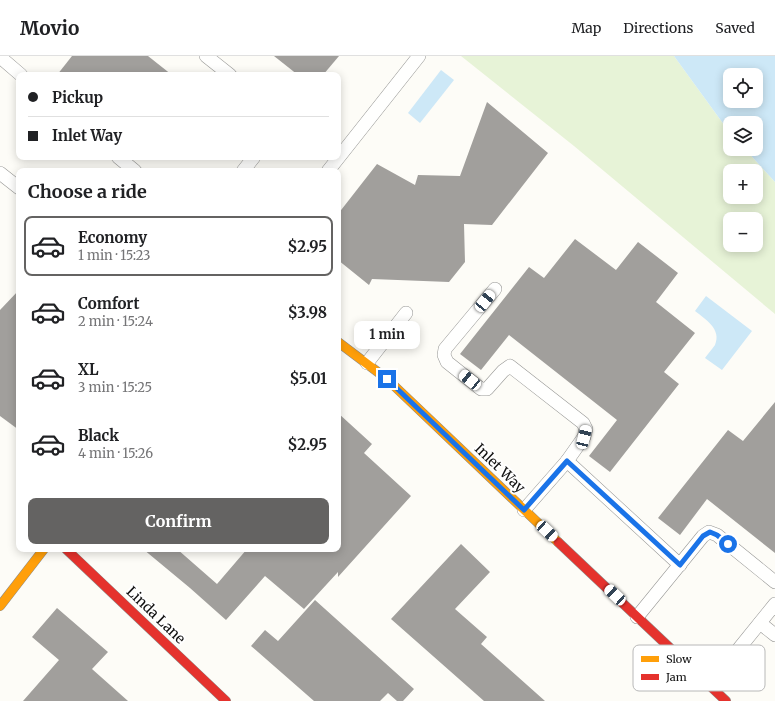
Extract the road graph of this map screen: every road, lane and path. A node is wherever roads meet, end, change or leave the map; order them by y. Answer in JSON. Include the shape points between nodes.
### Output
{"nodes":[{"id":1,"x":206,"y":56,"type":"edge"},
{"id":2,"x":419,"y":56,"type":"edge"},
{"id":3,"x":0,"y":57,"type":"edge"},
{"id":4,"x":18,"y":72,"type":"edge"},
{"id":5,"x":226,"y":72,"type":"edge"},
{"id":6,"x":341,"y":155,"type":"edge"},
{"id":7,"x":122,"y":160,"type":"edge"},
{"id":8,"x":252,"y":160,"type":"edge"},
{"id":9,"x":337,"y":160,"type":"edge"},
{"id":10,"x":131,"y":168,"type":"edge"},
{"id":11,"x":245,"y":168,"type":"edge"},
{"id":12,"x":330,"y":168,"type":"edge"},
{"id":13,"x":0,"y":173,"type":"edge"},
{"id":14,"x":16,"y":186,"type":"edge"},
{"id":15,"x":494,"y":289,"type":"dead end"},
{"id":16,"x":406,"y":313,"type":"dead end"},
{"id":17,"x":341,"y":344,"type":"edge"},
{"id":18,"x":367,"y":363,"type":"junction"},
{"id":19,"x":567,"y":461,"type":"junction"},
{"id":20,"x":524,"y":510,"type":"junction"},
{"id":21,"x":42,"y":552,"type":"edge"},
{"id":22,"x":69,"y":552,"type":"edge"},
{"id":23,"x":680,"y":565,"type":"junction"},
{"id":24,"x":775,"y":582,"type":"edge"},
{"id":25,"x":775,"y":604,"type":"edge"},
{"id":26,"x":0,"y":606,"type":"edge"},
{"id":27,"x":637,"y":617,"type":"junction"},
{"id":28,"x":760,"y":623,"type":"junction"},
{"id":29,"x":775,"y":634,"type":"edge"},
{"id":30,"x":667,"y":645,"type":"edge"},
{"id":31,"x":742,"y":645,"type":"edge"},
{"id":32,"x":715,"y":691,"type":"edge"},
{"id":33,"x":226,"y":701,"type":"edge"},
{"id":34,"x":726,"y":701,"type":"edge"}],
"edges":[{"from":1,"to":5,"type":"lane"},
{"from":2,"to":6,"type":"lane"},
{"from":3,"to":4,"type":"lane"},
{"from":7,"to":10,"type":"lane"},
{"from":8,"to":11,"type":"lane"},
{"from":9,"to":12,"type":"lane"},
{"from":13,"to":14,"type":"lane"},
{"from":15,"to":19,"type":"lane","via":[[445,349],[444,355],[447,362],[481,390],[487,389],[510,366],[583,423],[586,429],[584,437]]},
{"from":16,"to":18,"type":"lane"},
{"from":17,"to":18,"type":"street","name":"Inlet Way"},
{"from":18,"to":20,"type":"street","name":"Inlet Way"},
{"from":19,"to":20,"type":"lane"},
{"from":19,"to":23,"type":"lane"},
{"from":20,"to":27,"type":"street","name":"Inlet Way"},
{"from":21,"to":26,"type":"street"},
{"from":22,"to":33,"type":"street","name":"Linda Lane"},
{"from":23,"to":24,"type":"lane","via":[[703,536],[710,532]]},
{"from":23,"to":27,"type":"lane"},
{"from":25,"to":28,"type":"lane"},
{"from":27,"to":30,"type":"street","name":"Inlet Way"},
{"from":28,"to":29,"type":"lane"},
{"from":28,"to":31,"type":"lane"},
{"from":32,"to":34,"type":"street","name":"Inlet Way"}]}
